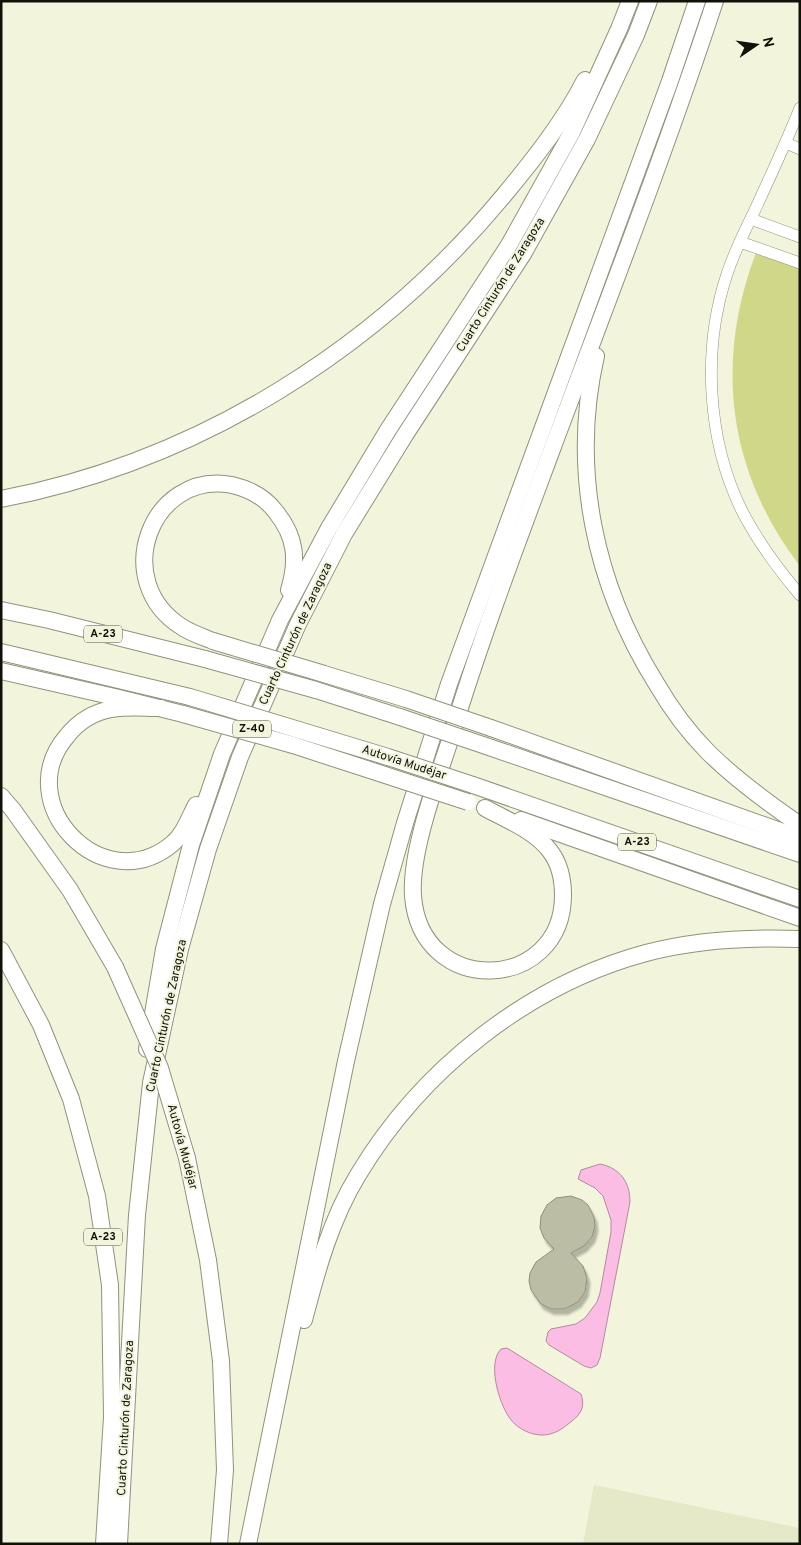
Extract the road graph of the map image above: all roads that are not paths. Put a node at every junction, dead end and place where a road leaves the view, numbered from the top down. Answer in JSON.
{"nodes":[{"id":1,"x":622,"y":1,"type":"edge"},
{"id":2,"x":630,"y":1,"type":"edge"},
{"id":3,"x":649,"y":1,"type":"edge"},
{"id":4,"x":696,"y":1,"type":"edge"},
{"id":5,"x":715,"y":1,"type":"edge"},
{"id":6,"x":800,"y":108,"type":"edge"},
{"id":7,"x":786,"y":143,"type":"junction"},
{"id":8,"x":800,"y":149,"type":"edge"},
{"id":9,"x":751,"y":219,"type":"junction"},
{"id":10,"x":800,"y":238,"type":"edge"},
{"id":11,"x":740,"y":242,"type":"junction"},
{"id":12,"x":800,"y":263,"type":"edge"},
{"id":13,"x":609,"y":297,"type":"junction"},
{"id":14,"x":1,"y":499,"type":"edge"},
{"id":15,"x":800,"y":595,"type":"edge"},
{"id":16,"x":1,"y":610,"type":"edge"},
{"id":17,"x":280,"y":620,"type":"junction"},
{"id":18,"x":1,"y":652,"type":"edge"},
{"id":19,"x":1,"y":671,"type":"edge"},
{"id":20,"x":161,"y":708,"type":"junction"},
{"id":21,"x":222,"y":754,"type":"junction"},
{"id":22,"x":1,"y":796,"type":"edge"},
{"id":23,"x":485,"y":808,"type":"junction"},
{"id":24,"x":800,"y":825,"type":"edge"},
{"id":25,"x":800,"y":838,"type":"edge"},
{"id":26,"x":800,"y":854,"type":"edge"},
{"id":27,"x":800,"y":899,"type":"edge"},
{"id":28,"x":800,"y":918,"type":"edge"},
{"id":29,"x":800,"y":939,"type":"edge"},
{"id":30,"x":1,"y":950,"type":"edge"},
{"id":31,"x":137,"y":1214,"type":"junction"},
{"id":32,"x":253,"y":1526,"type":"junction"},
{"id":33,"x":104,"y":1544,"type":"edge"},
{"id":34,"x":119,"y":1544,"type":"edge"},
{"id":35,"x":219,"y":1544,"type":"edge"},
{"id":36,"x":248,"y":1544,"type":"edge"}],
"edges":[{"from":1,"to":14,"type":"highway"},
{"from":2,"to":17,"type":"highway"},
{"from":3,"to":31,"type":"highway","name":"Cuarto Cinturón de Zaragoza","number":"Z-40"},
{"from":4,"to":32,"type":"highway"},
{"from":5,"to":13,"type":"highway"},
{"from":6,"to":7,"type":"street"},
{"from":7,"to":8,"type":"street"},
{"from":7,"to":9,"type":"street"},
{"from":9,"to":10,"type":"street"},
{"from":9,"to":11,"type":"street"},
{"from":11,"to":12,"type":"street"},
{"from":11,"to":15,"type":"street"},
{"from":13,"to":23,"type":"highway"},
{"from":13,"to":24,"type":"highway"},
{"from":16,"to":26,"type":"highway","number":"A-23","bridge":true},
{"from":17,"to":21,"type":"highway"},
{"from":17,"to":25,"type":"highway","bridge":true},
{"from":18,"to":27,"type":"highway","name":"Autovía Mudéjar","number":"A-23","bridge":true},
{"from":19,"to":20,"type":"highway"},
{"from":20,"to":21,"type":"highway"},
{"from":20,"to":23,"type":"highway","bridge":true},
{"from":21,"to":31,"type":"highway"},
{"from":22,"to":35,"type":"highway","name":"Autovía Mudéjar","bridge":true},
{"from":23,"to":28,"type":"highway"},
{"from":29,"to":32,"type":"highway"},
{"from":30,"to":33,"type":"highway","number":"A-23"},
{"from":31,"to":34,"type":"highway","name":"Cuarto Cinturón de Zaragoza","number":"Z-40"},
{"from":32,"to":36,"type":"highway"}]}
